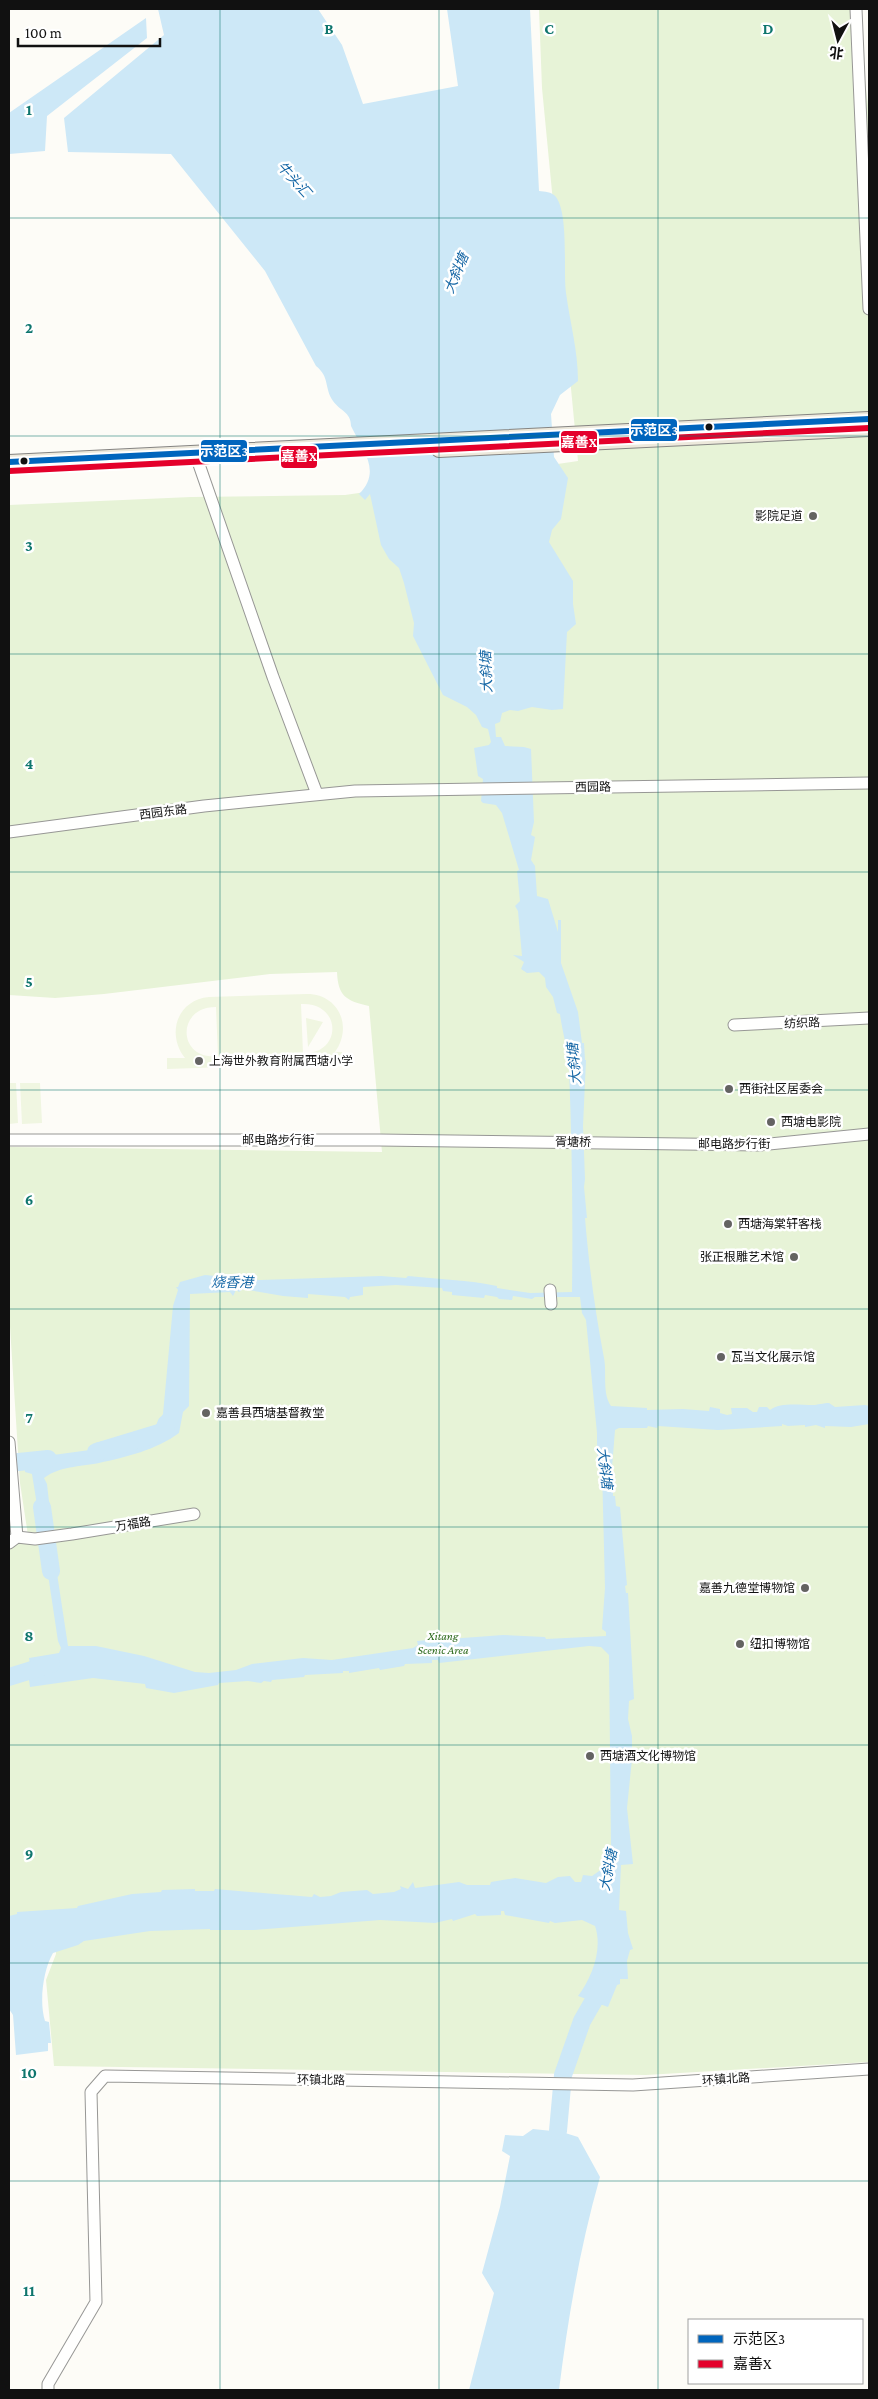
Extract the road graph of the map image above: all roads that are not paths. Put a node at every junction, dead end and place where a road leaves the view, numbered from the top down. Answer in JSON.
{"nodes":[{"id":1,"x":856,"y":9,"type":"edge"},
{"id":2,"x":865,"y":86,"type":"edge"},
{"id":3,"x":869,"y":309,"type":"edge"},
{"id":4,"x":869,"y":419,"type":"edge"},
{"id":5,"x":869,"y":429,"type":"edge"},
{"id":6,"x":646,"y":434,"type":"junction"},
{"id":7,"x":197,"y":456,"type":"junction"},
{"id":8,"x":9,"y":462,"type":"edge"},
{"id":9,"x":9,"y":469,"type":"edge"},
{"id":10,"x":869,"y":783,"type":"edge"},
{"id":11,"x":317,"y":794,"type":"junction"},
{"id":12,"x":9,"y":832,"type":"edge"},
{"id":13,"x":869,"y":1018,"type":"edge"},
{"id":14,"x":734,"y":1026,"type":"dead end"},
{"id":15,"x":869,"y":1134,"type":"edge"},
{"id":16,"x":9,"y":1140,"type":"edge"},
{"id":17,"x":548,"y":1141,"type":"joint"},
{"id":18,"x":598,"y":1143,"type":"joint"},
{"id":19,"x":550,"y":1290,"type":"dead end"},
{"id":20,"x":551,"y":1304,"type":"dead end"},
{"id":21,"x":9,"y":1442,"type":"edge"},
{"id":22,"x":194,"y":1514,"type":"dead end"},
{"id":23,"x":13,"y":1540,"type":"edge"},
{"id":24,"x":869,"y":2069,"type":"edge"},
{"id":25,"x":48,"y":2390,"type":"edge"}],
"edges":[{"from":1,"to":2,"type":"street"},
{"from":2,"to":3,"type":"street"},
{"from":4,"to":6,"type":"main road"},
{"from":5,"to":6,"type":"main road"},
{"from":6,"to":7,"type":"main road"},
{"from":7,"to":8,"type":"main road"},
{"from":7,"to":9,"type":"main road"},
{"from":7,"to":11,"type":"street"},
{"from":10,"to":11,"type":"street","name":"西园路"},
{"from":11,"to":12,"type":"street","name":"西园东路"},
{"from":13,"to":14,"type":"street","name":"纺织路"},
{"from":15,"to":18,"type":"street","name":"邮电路步行街"},
{"from":16,"to":17,"type":"street","name":"邮电路步行街"},
{"from":17,"to":18,"type":"street","name":"胥塘桥"},
{"from":19,"to":20,"type":"street"},
{"from":21,"to":23,"type":"street"},
{"from":22,"to":23,"type":"street","name":"万福路"},
{"from":24,"to":25,"type":"street","name":"环镇北路"}]}
